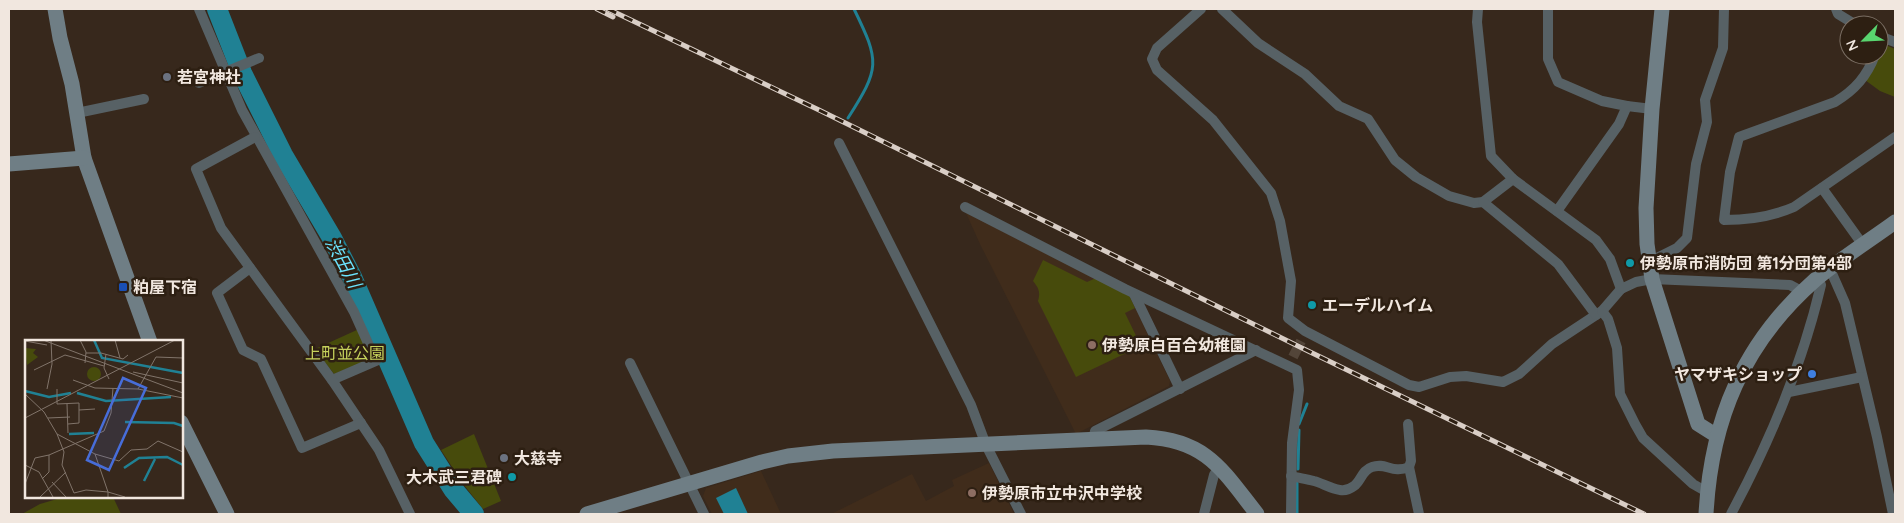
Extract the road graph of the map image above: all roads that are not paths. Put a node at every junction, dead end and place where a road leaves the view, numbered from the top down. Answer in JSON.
{"nodes":[{"id":1,"x":55,"y":9,"type":"edge"},
{"id":2,"x":199,"y":9,"type":"edge"},
{"id":3,"x":1201,"y":9,"type":"edge"},
{"id":4,"x":1222,"y":9,"type":"edge"},
{"id":5,"x":1478,"y":9,"type":"edge"},
{"id":6,"x":1548,"y":9,"type":"edge"},
{"id":7,"x":1662,"y":9,"type":"edge"},
{"id":8,"x":1724,"y":9,"type":"edge"},
{"id":9,"x":258,"y":58,"type":"dead end"},
{"id":10,"x":1872,"y":65,"type":"edge"},
{"id":11,"x":227,"y":72,"type":"junction"},
{"id":12,"x":199,"y":83,"type":"dead end"},
{"id":13,"x":144,"y":99,"type":"dead end"},
{"id":14,"x":1627,"y":106,"type":"junction"},
{"id":15,"x":1652,"y":109,"type":"junction"},
{"id":16,"x":77,"y":113,"type":"junction"},
{"id":17,"x":256,"y":136,"type":"junction"},
{"id":18,"x":1895,"y":137,"type":"edge"},
{"id":19,"x":840,"y":143,"type":"dead end"},
{"id":20,"x":84,"y":158,"type":"junction"},
{"id":21,"x":9,"y":164,"type":"edge"},
{"id":22,"x":1513,"y":179,"type":"junction"},
{"id":23,"x":1822,"y":188,"type":"junction"},
{"id":24,"x":1483,"y":202,"type":"junction"},
{"id":25,"x":965,"y":207,"type":"dead end"},
{"id":26,"x":1557,"y":211,"type":"junction"},
{"id":27,"x":1895,"y":222,"type":"edge"},
{"id":28,"x":1863,"y":245,"type":"junction"},
{"id":29,"x":1649,"y":262,"type":"junction"},
{"id":30,"x":250,"y":268,"type":"junction"},
{"id":31,"x":1824,"y":274,"type":"junction"},
{"id":32,"x":1652,"y":279,"type":"junction"},
{"id":33,"x":1621,"y":289,"type":"junction"},
{"id":34,"x":1803,"y":292,"type":"junction"},
{"id":35,"x":1134,"y":294,"type":"junction"},
{"id":36,"x":1599,"y":313,"type":"junction"},
{"id":37,"x":149,"y":340,"type":"edge"},
{"id":38,"x":1256,"y":350,"type":"junction"},
{"id":39,"x":630,"y":363,"type":"dead end"},
{"id":40,"x":1862,"y":377,"type":"junction"},
{"id":41,"x":332,"y":380,"type":"junction"},
{"id":42,"x":1180,"y":389,"type":"junction"},
{"id":43,"x":1789,"y":392,"type":"junction"},
{"id":44,"x":361,"y":423,"type":"junction"},
{"id":45,"x":182,"y":424,"type":"edge"},
{"id":46,"x":1408,"y":424,"type":"dead end"},
{"id":47,"x":1716,"y":436,"type":"junction"},
{"id":48,"x":1093,"y":440,"type":"junction"},
{"id":49,"x":986,"y":445,"type":"junction"},
{"id":50,"x":1220,"y":467,"type":"junction"},
{"id":51,"x":1409,"y":467,"type":"junction"},
{"id":52,"x":1292,"y":476,"type":"junction"},
{"id":53,"x":689,"y":484,"type":"junction"},
{"id":54,"x":1892,"y":488,"type":"edge"},
{"id":55,"x":1707,"y":492,"type":"junction"},
{"id":56,"x":227,"y":514,"type":"edge"},
{"id":57,"x":410,"y":514,"type":"edge"},
{"id":58,"x":587,"y":514,"type":"edge"},
{"id":59,"x":704,"y":514,"type":"edge"},
{"id":60,"x":1021,"y":514,"type":"edge"},
{"id":61,"x":1204,"y":514,"type":"edge"},
{"id":62,"x":1257,"y":514,"type":"edge"},
{"id":63,"x":1291,"y":514,"type":"edge"},
{"id":64,"x":1418,"y":514,"type":"edge"},
{"id":65,"x":1706,"y":514,"type":"edge"},
{"id":66,"x":1731,"y":514,"type":"edge"},
{"id":67,"x":1893,"y":514,"type":"edge"}],
"edges":[{"from":1,"to":16,"type":"street"},
{"from":2,"to":11,"type":"street"},
{"from":3,"to":36,"type":"street"},
{"from":4,"to":24,"type":"street"},
{"from":5,"to":22,"type":"street"},
{"from":6,"to":14,"type":"street"},
{"from":7,"to":15,"type":"street"},
{"from":8,"to":29,"type":"street"},
{"from":9,"to":11,"type":"street"},
{"from":10,"to":23,"type":"street"},
{"from":11,"to":12,"type":"street"},
{"from":11,"to":17,"type":"street"},
{"from":13,"to":16,"type":"street"},
{"from":14,"to":15,"type":"street"},
{"from":14,"to":26,"type":"street"},
{"from":15,"to":29,"type":"street"},
{"from":16,"to":20,"type":"street"},
{"from":17,"to":30,"type":"street"},
{"from":17,"to":41,"type":"street"},
{"from":18,"to":23,"type":"street"},
{"from":19,"to":49,"type":"street"},
{"from":20,"to":21,"type":"street"},
{"from":20,"to":37,"type":"street"},
{"from":22,"to":24,"type":"street"},
{"from":22,"to":26,"type":"street"},
{"from":23,"to":28,"type":"street"},
{"from":24,"to":36,"type":"street"},
{"from":25,"to":35,"type":"street"},
{"from":26,"to":33,"type":"street"},
{"from":27,"to":28,"type":"street"},
{"from":28,"to":31,"type":"street"},
{"from":29,"to":32,"type":"street"},
{"from":30,"to":41,"type":"street"},
{"from":30,"to":44,"type":"street"},
{"from":31,"to":34,"type":"street"},
{"from":31,"to":40,"type":"street"},
{"from":31,"to":43,"type":"street"},
{"from":32,"to":33,"type":"street"},
{"from":32,"to":34,"type":"street"},
{"from":32,"to":47,"type":"street"},
{"from":33,"to":36,"type":"street"},
{"from":34,"to":47,"type":"street"},
{"from":35,"to":38,"type":"street"},
{"from":35,"to":42,"type":"street"},
{"from":36,"to":55,"type":"street"},
{"from":38,"to":42,"type":"street"},
{"from":38,"to":52,"type":"street"},
{"from":39,"to":53,"type":"street"},
{"from":40,"to":43,"type":"street"},
{"from":40,"to":54,"type":"street"},
{"from":41,"to":44,"type":"street"},
{"from":42,"to":48,"type":"street"},
{"from":43,"to":66,"type":"street"},
{"from":44,"to":57,"type":"street"},
{"from":45,"to":56,"type":"street"},
{"from":46,"to":51,"type":"street"},
{"from":47,"to":55,"type":"street"},
{"from":48,"to":49,"type":"street"},
{"from":48,"to":50,"type":"street"},
{"from":49,"to":53,"type":"street"},
{"from":49,"to":60,"type":"street"},
{"from":50,"to":61,"type":"street"},
{"from":50,"to":62,"type":"street"},
{"from":51,"to":52,"type":"street"},
{"from":51,"to":64,"type":"street"},
{"from":52,"to":63,"type":"street"},
{"from":53,"to":58,"type":"street"},
{"from":53,"to":59,"type":"street"},
{"from":54,"to":67,"type":"street"},
{"from":55,"to":65,"type":"street"}]}
